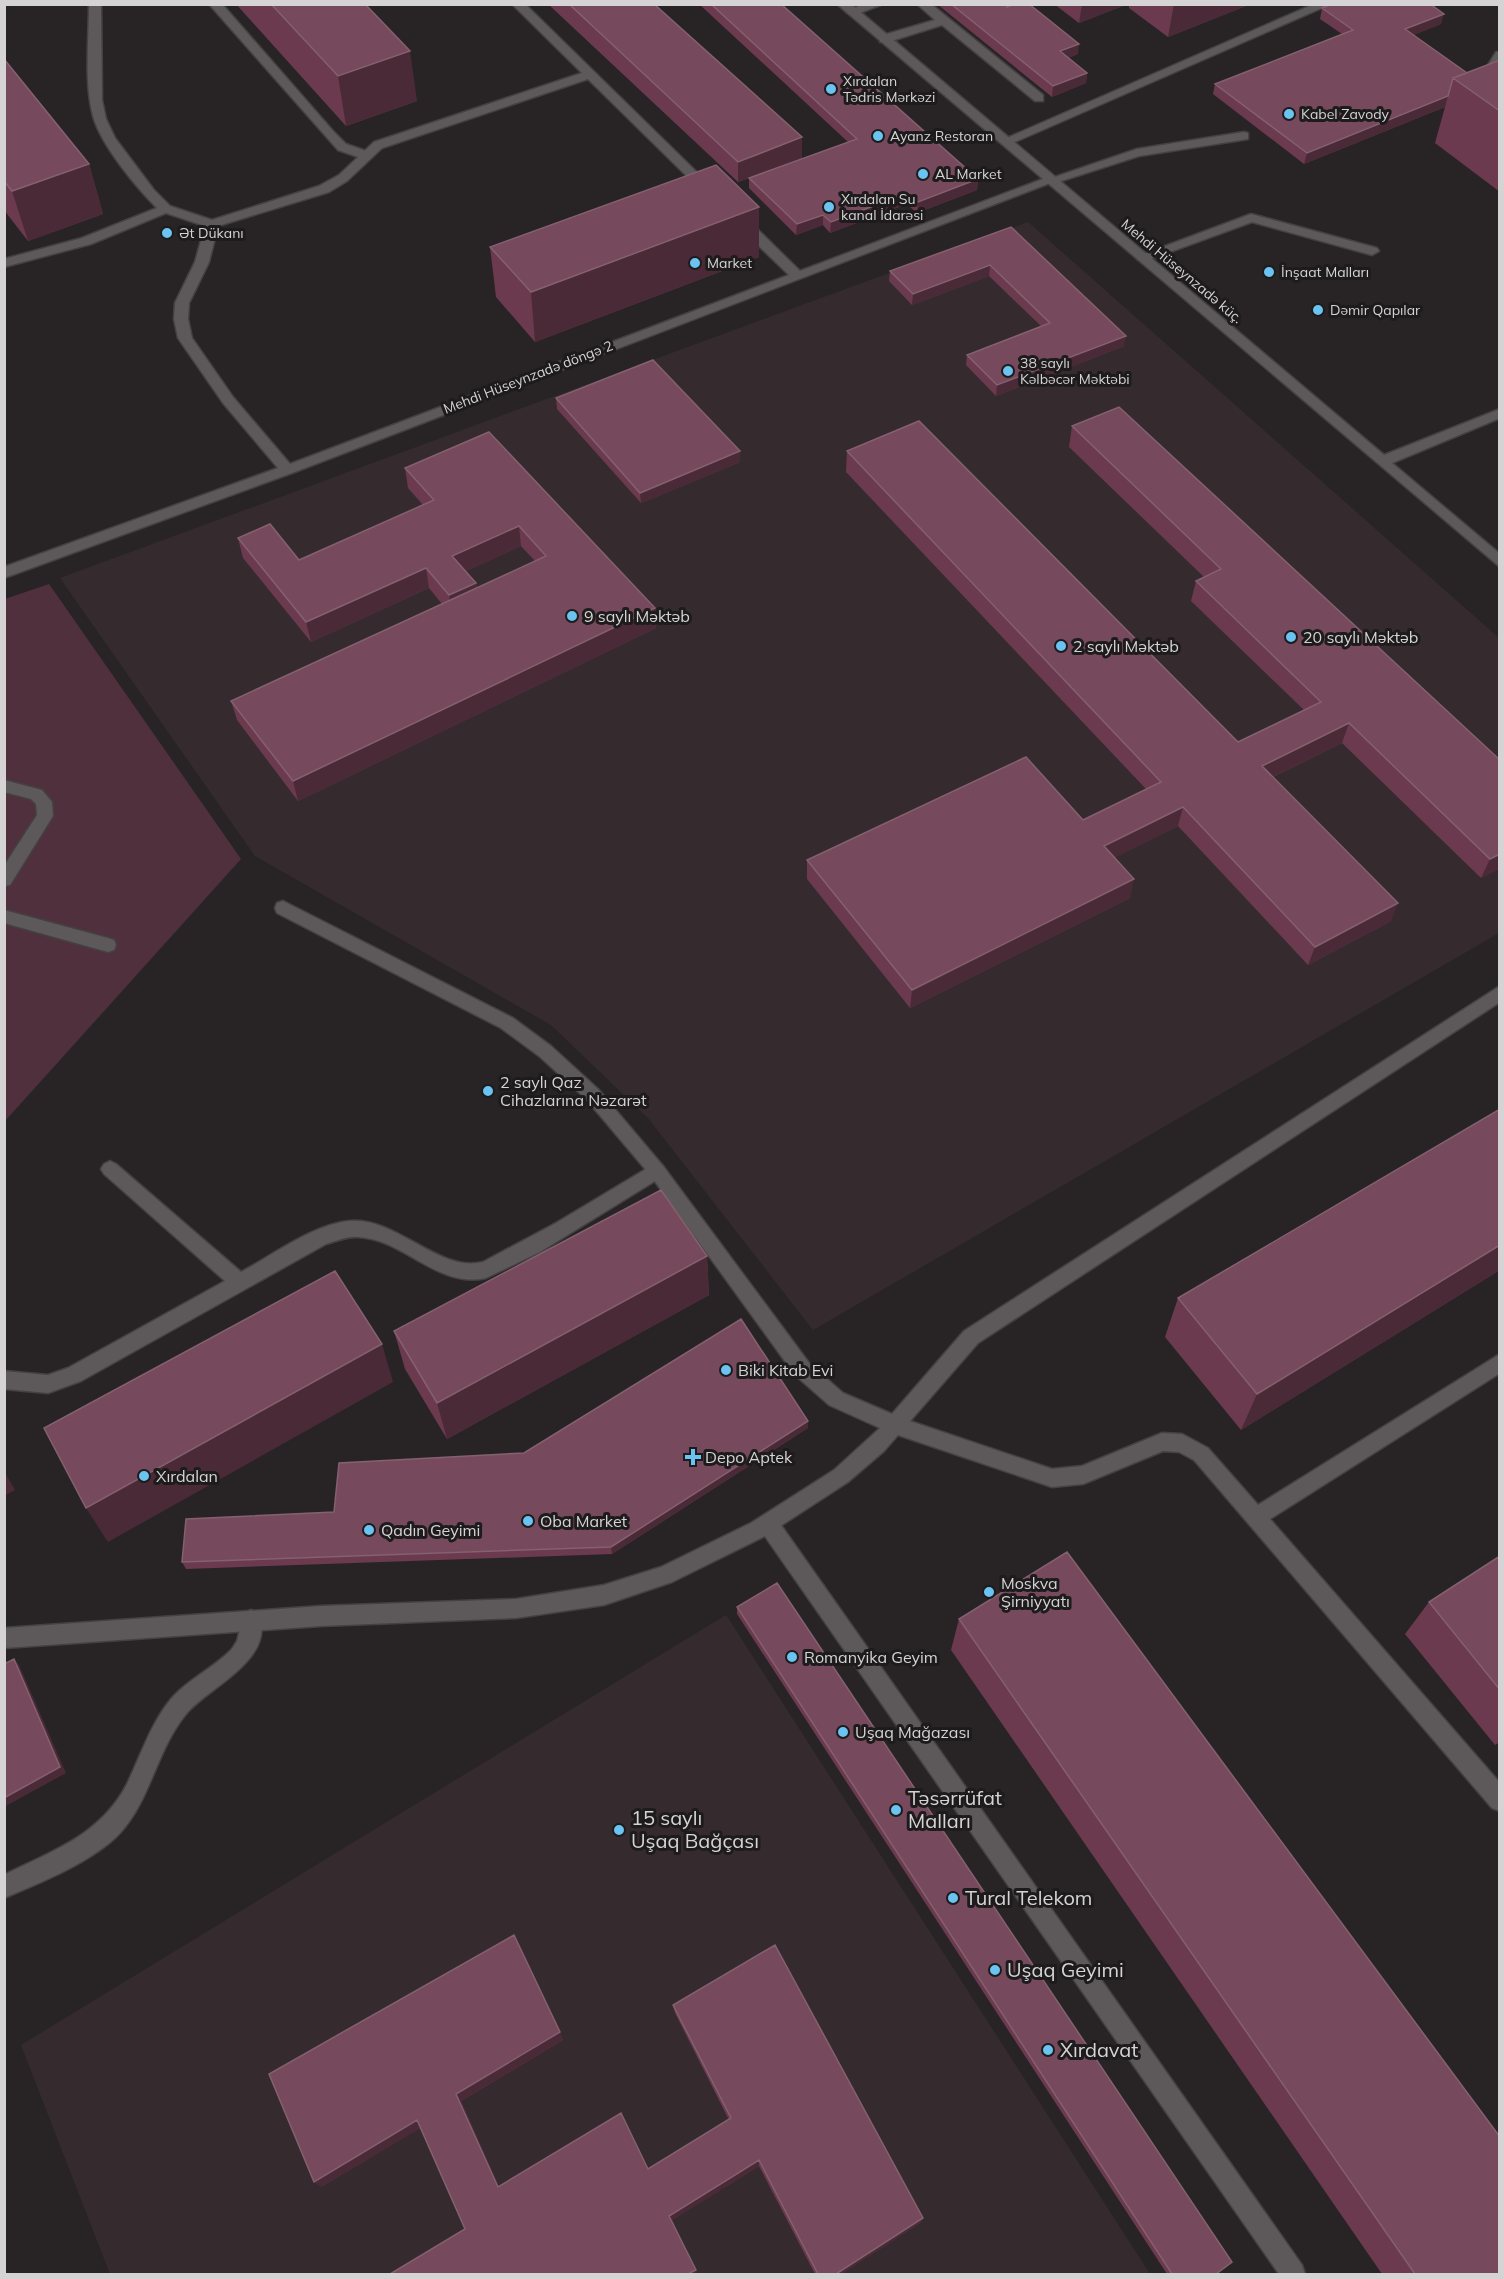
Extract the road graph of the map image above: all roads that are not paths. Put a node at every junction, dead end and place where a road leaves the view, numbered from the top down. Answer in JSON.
{"nodes":[{"id":1,"x":95,"y":4,"type":"edge"},
{"id":2,"x":215,"y":4,"type":"edge"},
{"id":3,"x":518,"y":4,"type":"edge"},
{"id":4,"x":877,"y":4,"type":"edge"},
{"id":5,"x":923,"y":4,"type":"edge"},
{"id":6,"x":1325,"y":4,"type":"edge"},
{"id":7,"x":848,"y":8,"type":"edge"},
{"id":8,"x":944,"y":21,"type":"junction"},
{"id":9,"x":884,"y":39,"type":"junction"},
{"id":10,"x":1500,"y":55,"type":"edge"},
{"id":11,"x":589,"y":75,"type":"junction"},
{"id":12,"x":1500,"y":76,"type":"edge"},
{"id":13,"x":1039,"y":98,"type":"dead end"},
{"id":14,"x":1244,"y":136,"type":"dead end"},
{"id":15,"x":1006,"y":141,"type":"junction"},
{"id":16,"x":364,"y":155,"type":"junction"},
{"id":17,"x":1052,"y":180,"type":"junction"},
{"id":18,"x":711,"y":199,"type":"edge"},
{"id":19,"x":165,"y":209,"type":"junction"},
{"id":20,"x":732,"y":213,"type":"edge"},
{"id":21,"x":213,"y":224,"type":"junction"},
{"id":22,"x":1372,"y":251,"type":"dead end"},
{"id":23,"x":1143,"y":257,"type":"junction"},
{"id":24,"x":4,"y":263,"type":"edge"},
{"id":25,"x":796,"y":274,"type":"junction"},
{"id":26,"x":1500,"y":413,"type":"edge"},
{"id":27,"x":1383,"y":461,"type":"junction"},
{"id":28,"x":287,"y":470,"type":"junction"},
{"id":29,"x":1500,"y":562,"type":"edge"},
{"id":30,"x":4,"y":573,"type":"edge"},
{"id":31,"x":4,"y":786,"type":"edge"},
{"id":32,"x":4,"y":880,"type":"edge"},
{"id":33,"x":284,"y":908,"type":"dead end"},
{"id":34,"x":4,"y":916,"type":"edge"},
{"id":35,"x":108,"y":945,"type":"dead end"},
{"id":36,"x":1500,"y":993,"type":"edge"},
{"id":37,"x":110,"y":1169,"type":"dead end"},
{"id":38,"x":657,"y":1171,"type":"junction"},
{"id":39,"x":240,"y":1283,"type":"junction"},
{"id":40,"x":1500,"y":1362,"type":"edge"},
{"id":41,"x":4,"y":1380,"type":"edge"},
{"id":42,"x":895,"y":1425,"type":"junction"},
{"id":43,"x":1254,"y":1518,"type":"junction"},
{"id":44,"x":769,"y":1524,"type":"junction"},
{"id":45,"x":251,"y":1620,"type":"junction"},
{"id":46,"x":4,"y":1638,"type":"edge"},
{"id":47,"x":1500,"y":1800,"type":"edge"},
{"id":48,"x":4,"y":1887,"type":"edge"},
{"id":49,"x":1293,"y":2274,"type":"edge"}],
"edges":[{"from":1,"to":19,"type":"street"},
{"from":2,"to":16,"type":"street"},
{"from":3,"to":11,"type":"street"},
{"from":4,"to":7,"type":"street"},
{"from":5,"to":8,"type":"street"},
{"from":6,"to":15,"type":"street"},
{"from":7,"to":9,"type":"street","name":"Mehdi Hüseynzadə küç."},
{"from":8,"to":9,"type":"street"},
{"from":8,"to":13,"type":"street"},
{"from":9,"to":15,"type":"street","name":"Mehdi Hüseynzadə küç."},
{"from":10,"to":12,"type":"street"},
{"from":11,"to":16,"type":"street"},
{"from":11,"to":18,"type":"street"},
{"from":14,"to":17,"type":"street","name":"Mehdi Hüseynzadə döngə 2"},
{"from":15,"to":17,"type":"street","name":"Mehdi Hüseynzadə küç."},
{"from":16,"to":21,"type":"street"},
{"from":17,"to":23,"type":"street","name":"Mehdi Hüseynzadə küç."},
{"from":17,"to":25,"type":"street","name":"Mehdi Hüseynzadə döngə 2"},
{"from":19,"to":21,"type":"street"},
{"from":19,"to":24,"type":"street"},
{"from":20,"to":25,"type":"street"},
{"from":21,"to":28,"type":"street"},
{"from":22,"to":23,"type":"street"},
{"from":23,"to":27,"type":"street","name":"Mehdi Hüseynzadə küç."},
{"from":25,"to":28,"type":"street","name":"Mehdi Hüseynzadə döngə 2"},
{"from":26,"to":27,"type":"street"},
{"from":27,"to":29,"type":"street","name":"Mehdi Hüseynzadə küç."},
{"from":28,"to":30,"type":"street","name":"Mehdi Hüseynzadə döngə 2"},
{"from":31,"to":32,"type":"street"},
{"from":33,"to":38,"type":"street"},
{"from":34,"to":35,"type":"street"},
{"from":36,"to":42,"type":"street"},
{"from":37,"to":39,"type":"street"},
{"from":38,"to":39,"type":"street"},
{"from":38,"to":42,"type":"street"},
{"from":39,"to":41,"type":"street"},
{"from":40,"to":43,"type":"street"},
{"from":42,"to":43,"type":"street"},
{"from":42,"to":44,"type":"street"},
{"from":43,"to":47,"type":"street"},
{"from":44,"to":45,"type":"street"},
{"from":44,"to":49,"type":"street"},
{"from":45,"to":46,"type":"street"},
{"from":45,"to":48,"type":"street"}]}
